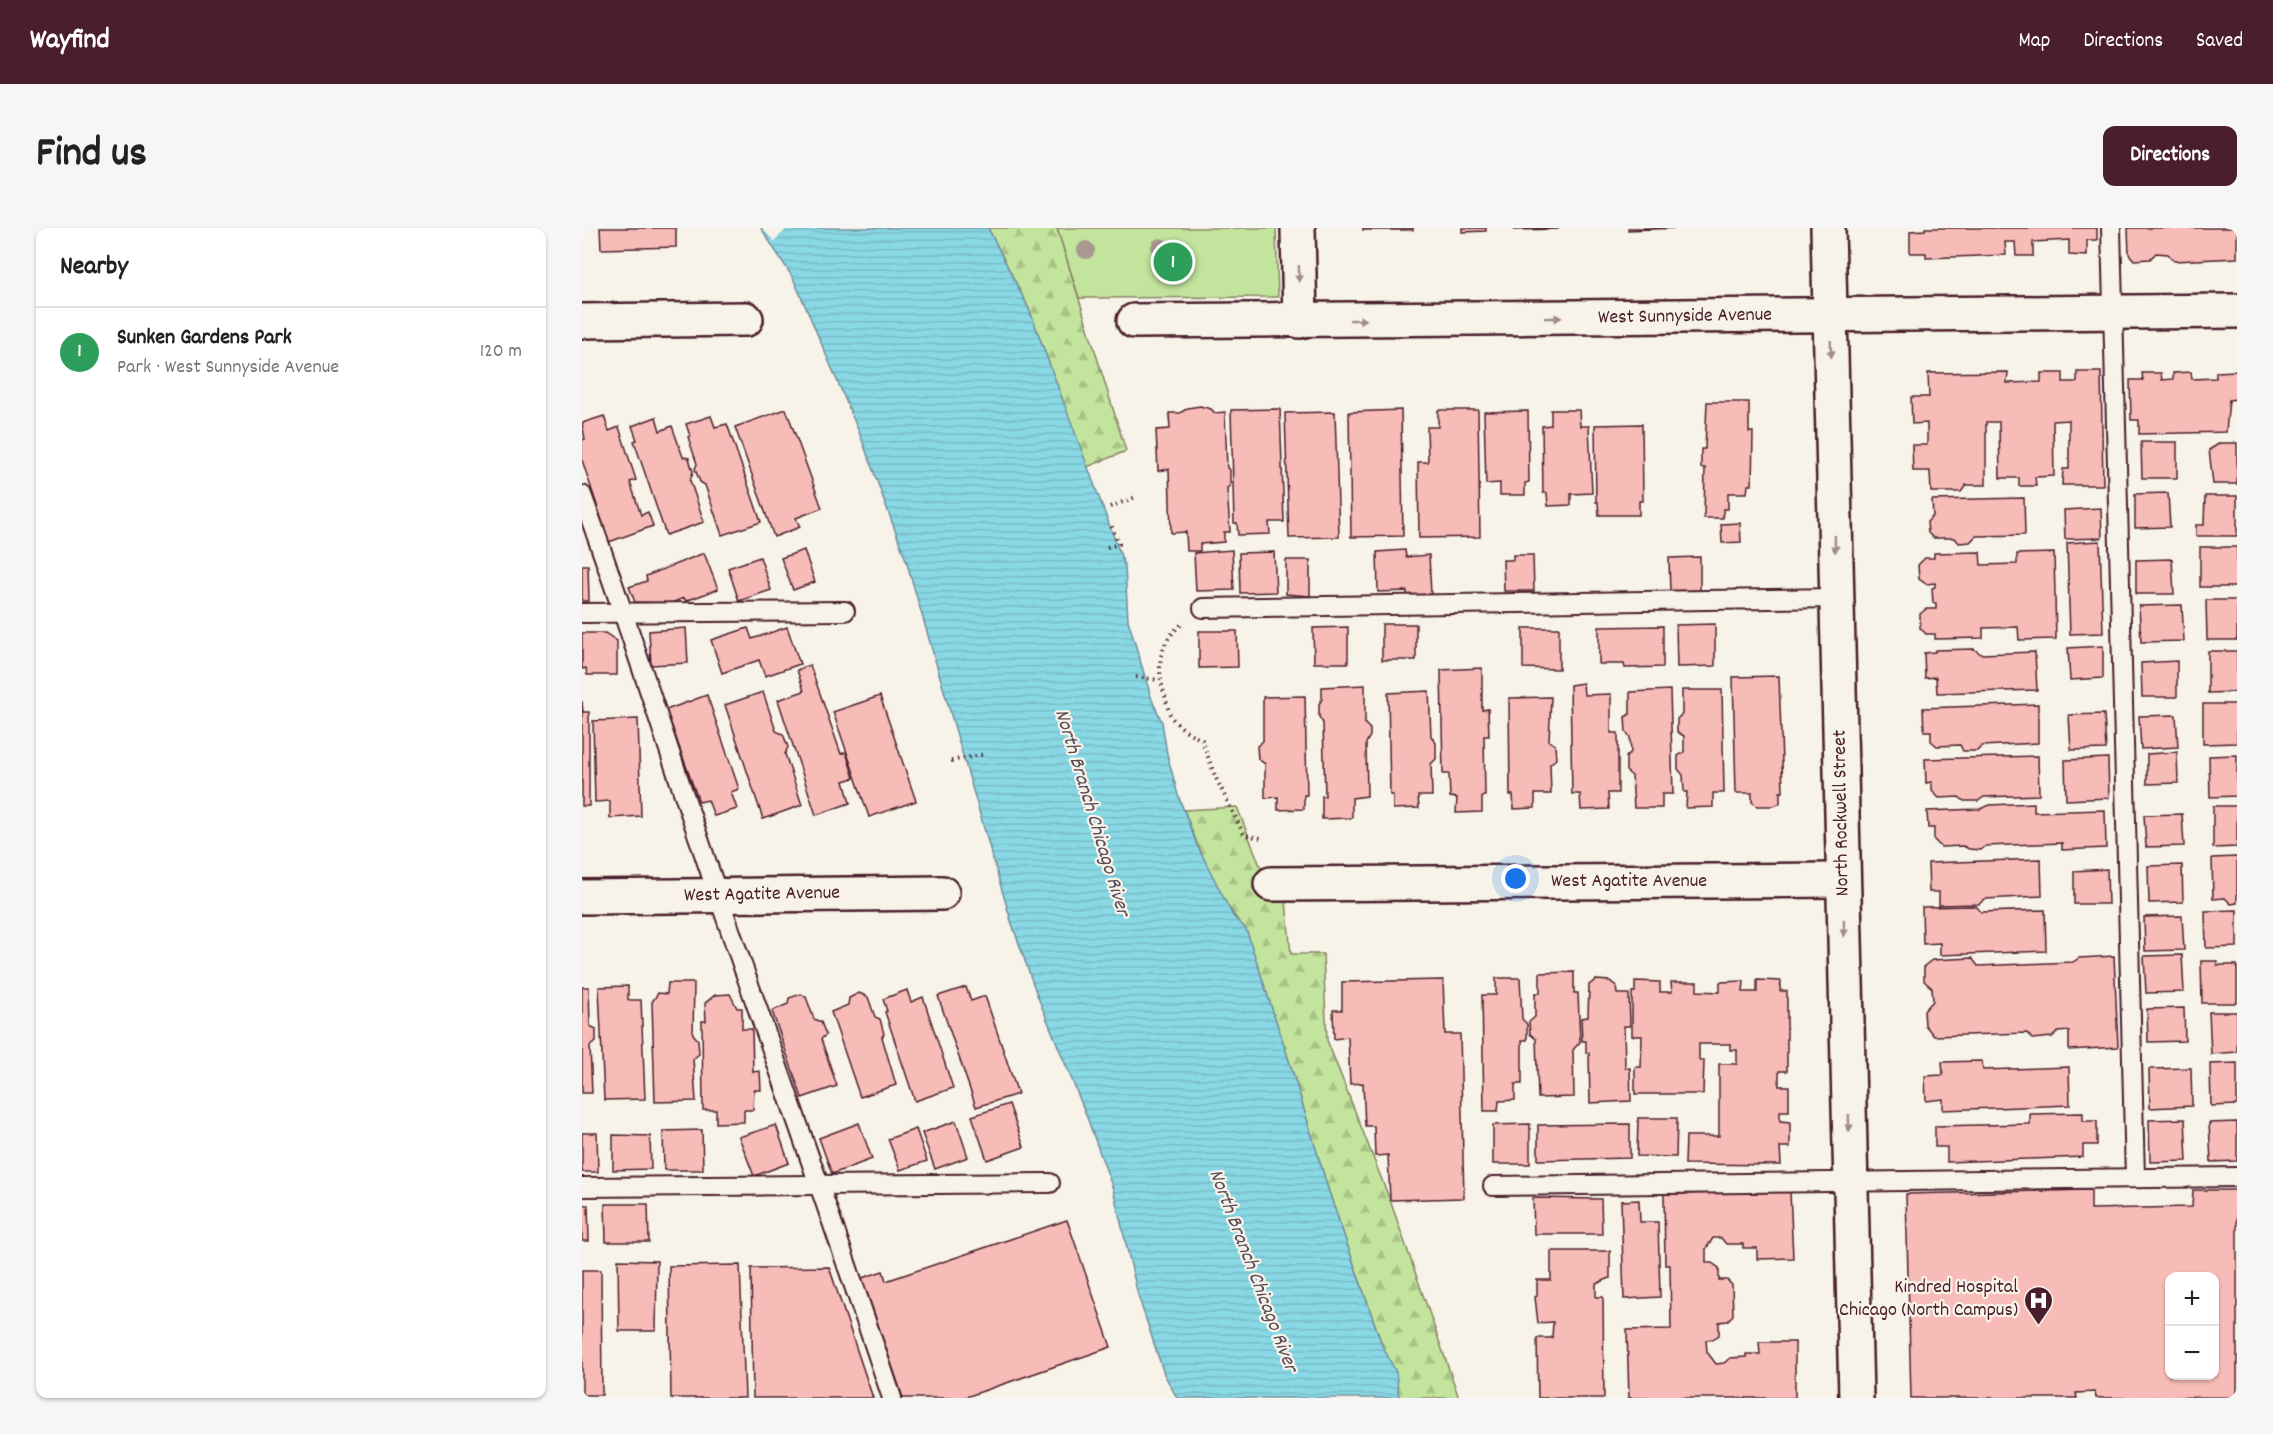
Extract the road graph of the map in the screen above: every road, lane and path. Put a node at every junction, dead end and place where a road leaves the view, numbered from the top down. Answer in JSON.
{"nodes":[{"id":1,"x":1299,"y":228,"type":"edge"},
{"id":2,"x":1828,"y":228,"type":"edge"},
{"id":3,"x":2111,"y":228,"type":"edge"},
{"id":4,"x":2237,"y":311,"type":"edge"},
{"id":5,"x":2113,"y":312,"type":"junction"},
{"id":6,"x":1830,"y":315,"type":"junction"},
{"id":7,"x":746,"y":320,"type":"dead end"},
{"id":8,"x":582,"y":321,"type":"edge"},
{"id":9,"x":1134,"y":321,"type":"dead end"},
{"id":10,"x":1300,"y":321,"type":"junction"},
{"id":11,"x":582,"y":495,"type":"edge"},
{"id":12,"x":1136,"y":497,"type":"dead end"},
{"id":13,"x":1110,"y":507,"type":"dead end"},
{"id":14,"x":1111,"y":525,"type":"dead end"},
{"id":15,"x":1107,"y":547,"type":"dead end"},
{"id":16,"x":1837,"y":598,"type":"junction"},
{"id":17,"x":1203,"y":608,"type":"joint"},
{"id":18,"x":845,"y":611,"type":"dead end"},
{"id":19,"x":582,"y":613,"type":"edge"},
{"id":20,"x":625,"y":613,"type":"junction"},
{"id":21,"x":1136,"y":677,"type":"dead end"},
{"id":22,"x":1160,"y":680,"type":"junction"},
{"id":23,"x":986,"y":754,"type":"dead end"},
{"id":24,"x":951,"y":761,"type":"dead end"},
{"id":25,"x":1261,"y":838,"type":"dead end"},
{"id":26,"x":1843,"y":880,"type":"junction"},
{"id":27,"x":1271,"y":884,"type":"dead end"},
{"id":28,"x":942,"y":893,"type":"dead end"},
{"id":29,"x":718,"y":896,"type":"junction"},
{"id":30,"x":582,"y":897,"type":"edge"},
{"id":31,"x":2237,"y":1177,"type":"edge"},
{"id":32,"x":2134,"y":1178,"type":"junction"},
{"id":33,"x":1850,"y":1182,"type":"junction"},
{"id":34,"x":1050,"y":1183,"type":"dead end"},
{"id":35,"x":820,"y":1185,"type":"junction"},
{"id":36,"x":1493,"y":1186,"type":"dead end"},
{"id":37,"x":582,"y":1187,"type":"edge"},
{"id":38,"x":892,"y":1398,"type":"edge"},
{"id":39,"x":1856,"y":1398,"type":"edge"}],
"edges":[{"from":1,"to":10,"type":"street","one_way":true},
{"from":2,"to":6,"type":"street","name":"North Rockwell Street"},
{"from":3,"to":5,"type":"lane"},
{"from":4,"to":5,"type":"street","name":"West Sunnyside Avenue"},
{"from":5,"to":6,"type":"street","name":"West Sunnyside Avenue"},
{"from":5,"to":32,"type":"lane"},
{"from":10,"to":6,"type":"street","name":"West Sunnyside Avenue","one_way":true},
{"from":6,"to":16,"type":"street","name":"North Rockwell Street","one_way":true},
{"from":7,"to":8,"type":"street"},
{"from":9,"to":10,"type":"street","name":"West Sunnyside Avenue"},
{"from":11,"to":20,"type":"lane"},
{"from":12,"to":13,"type":"path"},
{"from":14,"to":15,"type":"path"},
{"from":16,"to":17,"type":"lane"},
{"from":16,"to":26,"type":"street","name":"North Rockwell Street"},
{"from":17,"to":22,"type":"path"},
{"from":18,"to":20,"type":"lane"},
{"from":19,"to":20,"type":"lane"},
{"from":20,"to":29,"type":"lane"},
{"from":21,"to":22,"type":"path"},
{"from":22,"to":25,"type":"path"},
{"from":23,"to":24,"type":"path"},
{"from":26,"to":27,"type":"street","name":"West Agatite Avenue"},
{"from":26,"to":33,"type":"street","name":"North Rockwell Street","one_way":true},
{"from":28,"to":29,"type":"street","name":"West Agatite Avenue"},
{"from":29,"to":30,"type":"street","name":"West Agatite Avenue"},
{"from":29,"to":35,"type":"lane"},
{"from":31,"to":32,"type":"lane"},
{"from":32,"to":33,"type":"lane"},
{"from":33,"to":36,"type":"lane"},
{"from":33,"to":39,"type":"street","name":"North Rockwell Street"},
{"from":34,"to":35,"type":"lane"},
{"from":35,"to":37,"type":"lane"},
{"from":35,"to":38,"type":"lane"}]}
